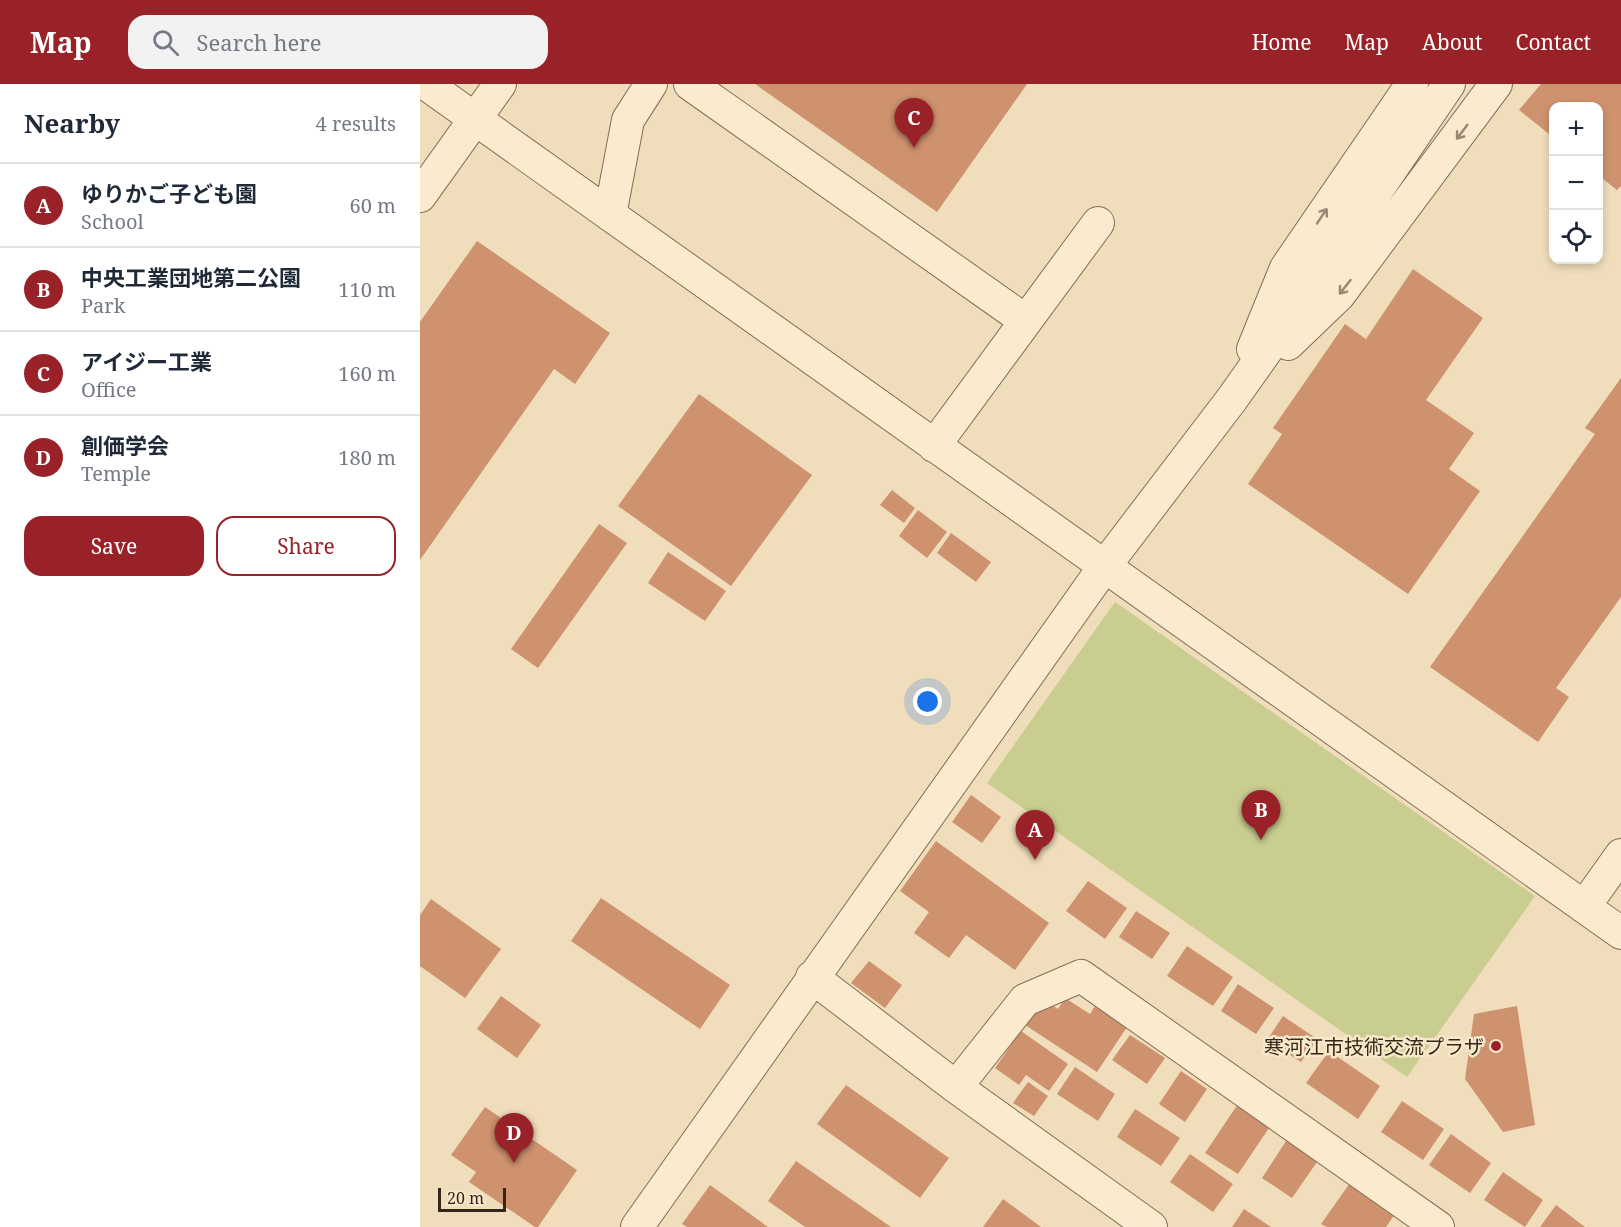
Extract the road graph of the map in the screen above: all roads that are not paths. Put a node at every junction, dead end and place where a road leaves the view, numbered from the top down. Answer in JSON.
{"nodes":[{"id":1,"x":426,"y":84,"type":"edge"},
{"id":2,"x":500,"y":84,"type":"edge"},
{"id":3,"x":651,"y":84,"type":"edge"},
{"id":4,"x":690,"y":84,"type":"edge"},
{"id":5,"x":1412,"y":84,"type":"edge"},
{"id":6,"x":1449,"y":84,"type":"edge"},
{"id":7,"x":1496,"y":84,"type":"edge"},
{"id":8,"x":475,"y":118,"type":"junction"},
{"id":9,"x":420,"y":196,"type":"edge"},
{"id":10,"x":610,"y":215,"type":"junction"},
{"id":11,"x":1098,"y":223,"type":"dead end"},
{"id":12,"x":1026,"y":321,"type":"junction"},
{"id":13,"x":1232,"y":399,"type":"junction"},
{"id":14,"x":934,"y":446,"type":"junction"},
{"id":15,"x":1104,"y":567,"type":"junction"},
{"id":16,"x":1621,"y":855,"type":"edge"},
{"id":17,"x":1584,"y":906,"type":"junction"},
{"id":18,"x":1621,"y":933,"type":"edge"},
{"id":19,"x":812,"y":977,"type":"junction"},
{"id":20,"x":956,"y":1087,"type":"junction"},
{"id":21,"x":637,"y":1227,"type":"edge"},
{"id":22,"x":1151,"y":1227,"type":"edge"},
{"id":23,"x":1438,"y":1227,"type":"edge"}],
"edges":[{"from":1,"to":8,"type":"street"},
{"from":2,"to":8,"type":"street"},
{"from":3,"to":10,"type":"street"},
{"from":4,"to":12,"type":"street"},
{"from":13,"to":5,"type":"street","one_way":true},
{"from":6,"to":13,"type":"street"},
{"from":7,"to":13,"type":"street","one_way":true},
{"from":8,"to":9,"type":"street"},
{"from":8,"to":10,"type":"street"},
{"from":10,"to":14,"type":"street"},
{"from":11,"to":12,"type":"street"},
{"from":12,"to":14,"type":"street"},
{"from":13,"to":15,"type":"street"},
{"from":14,"to":15,"type":"street"},
{"from":15,"to":17,"type":"street"},
{"from":15,"to":19,"type":"street"},
{"from":16,"to":17,"type":"street"},
{"from":17,"to":18,"type":"street"},
{"from":19,"to":20,"type":"street"},
{"from":19,"to":21,"type":"street"},
{"from":20,"to":22,"type":"street"},
{"from":20,"to":23,"type":"street"}]}
